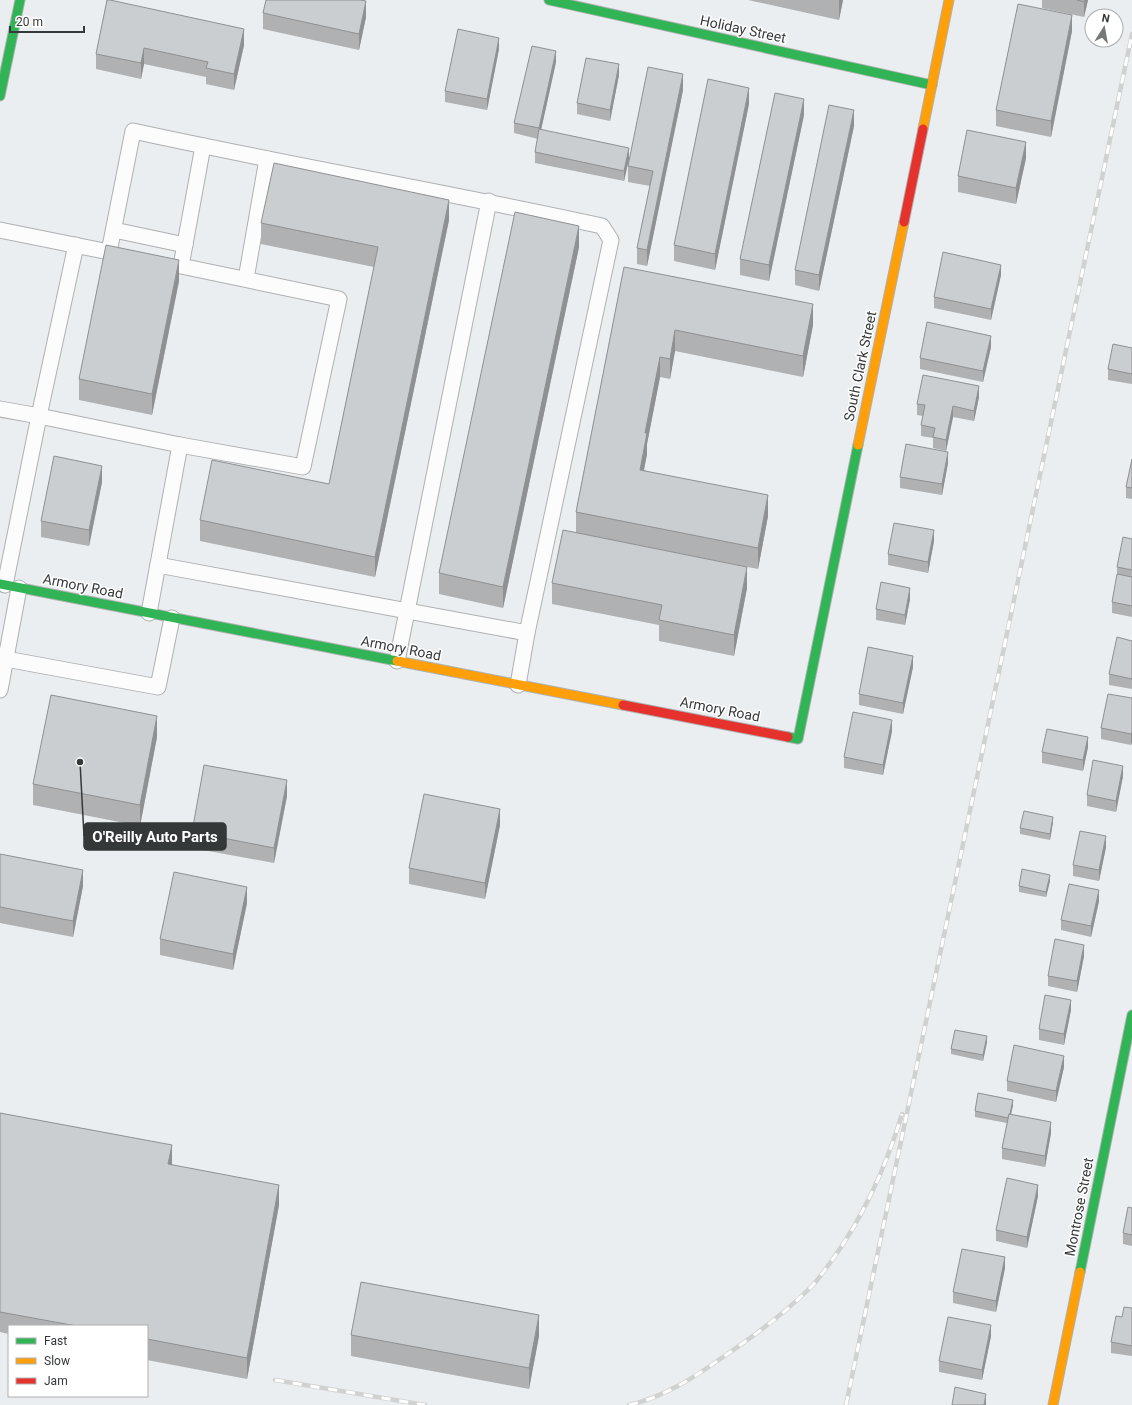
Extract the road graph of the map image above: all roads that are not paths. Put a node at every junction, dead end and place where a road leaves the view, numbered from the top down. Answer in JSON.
{"nodes":[{"id":1,"x":20,"y":0,"type":"edge"},
{"id":2,"x":549,"y":0,"type":"edge"},
{"id":3,"x":949,"y":0,"type":"edge"},
{"id":4,"x":932,"y":85,"type":"junction"},
{"id":5,"x":0,"y":96,"type":"edge"},
{"id":6,"x":203,"y":146,"type":"junction"},
{"id":7,"x":268,"y":159,"type":"junction"},
{"id":8,"x":489,"y":201,"type":"junction"},
{"id":9,"x":0,"y":230,"type":"edge"},
{"id":10,"x":114,"y":230,"type":"junction"},
{"id":11,"x":185,"y":245,"type":"junction"},
{"id":12,"x":76,"y":246,"type":"junction"},
{"id":13,"x":246,"y":279,"type":"junction"},
{"id":14,"x":0,"y":409,"type":"edge"},
{"id":15,"x":39,"y":416,"type":"junction"},
{"id":16,"x":180,"y":445,"type":"junction"},
{"id":17,"x":158,"y":565,"type":"junction"},
{"id":18,"x":8,"y":586,"type":"edge"},
{"id":19,"x":407,"y":610,"type":"junction"},
{"id":20,"x":149,"y":613,"type":"junction"},
{"id":21,"x":172,"y":618,"type":"junction"},
{"id":22,"x":527,"y":633,"type":"junction"},
{"id":23,"x":6,"y":659,"type":"junction"},
{"id":24,"x":397,"y":661,"type":"junction"},
{"id":25,"x":518,"y":685,"type":"junction"},
{"id":26,"x":0,"y":690,"type":"edge"},
{"id":27,"x":798,"y":738,"type":"joint"},
{"id":28,"x":1132,"y":1014,"type":"edge"},
{"id":29,"x":1053,"y":1405,"type":"edge"}],
"edges":[{"from":1,"to":5,"type":"street"},
{"from":2,"to":4,"type":"street","name":"Holiday Street"},
{"from":3,"to":4,"type":"street","name":"South Clark Street"},
{"from":4,"to":27,"type":"street","name":"South Clark Street"},
{"from":6,"to":7,"type":"lane"},
{"from":6,"to":10,"type":"lane"},
{"from":6,"to":11,"type":"lane"},
{"from":7,"to":8,"type":"lane"},
{"from":7,"to":13,"type":"lane"},
{"from":8,"to":19,"type":"lane"},
{"from":8,"to":22,"type":"lane"},
{"from":9,"to":12,"type":"lane"},
{"from":10,"to":11,"type":"lane"},
{"from":10,"to":12,"type":"lane"},
{"from":11,"to":13,"type":"lane"},
{"from":12,"to":15,"type":"lane"},
{"from":13,"to":16,"type":"lane"},
{"from":14,"to":15,"type":"lane"},
{"from":15,"to":16,"type":"lane"},
{"from":15,"to":18,"type":"lane"},
{"from":16,"to":17,"type":"lane"},
{"from":17,"to":19,"type":"lane"},
{"from":17,"to":20,"type":"lane"},
{"from":18,"to":20,"type":"street","name":"Armory Road"},
{"from":18,"to":23,"type":"lane"},
{"from":19,"to":22,"type":"lane"},
{"from":19,"to":24,"type":"lane"},
{"from":20,"to":21,"type":"street","name":"Armory Road"},
{"from":21,"to":23,"type":"lane"},
{"from":21,"to":24,"type":"street","name":"Armory Road"},
{"from":22,"to":25,"type":"lane"},
{"from":23,"to":26,"type":"lane"},
{"from":24,"to":25,"type":"street","name":"Armory Road"},
{"from":25,"to":27,"type":"street","name":"Armory Road"},
{"from":28,"to":29,"type":"street","name":"Montrose Street"}]}
